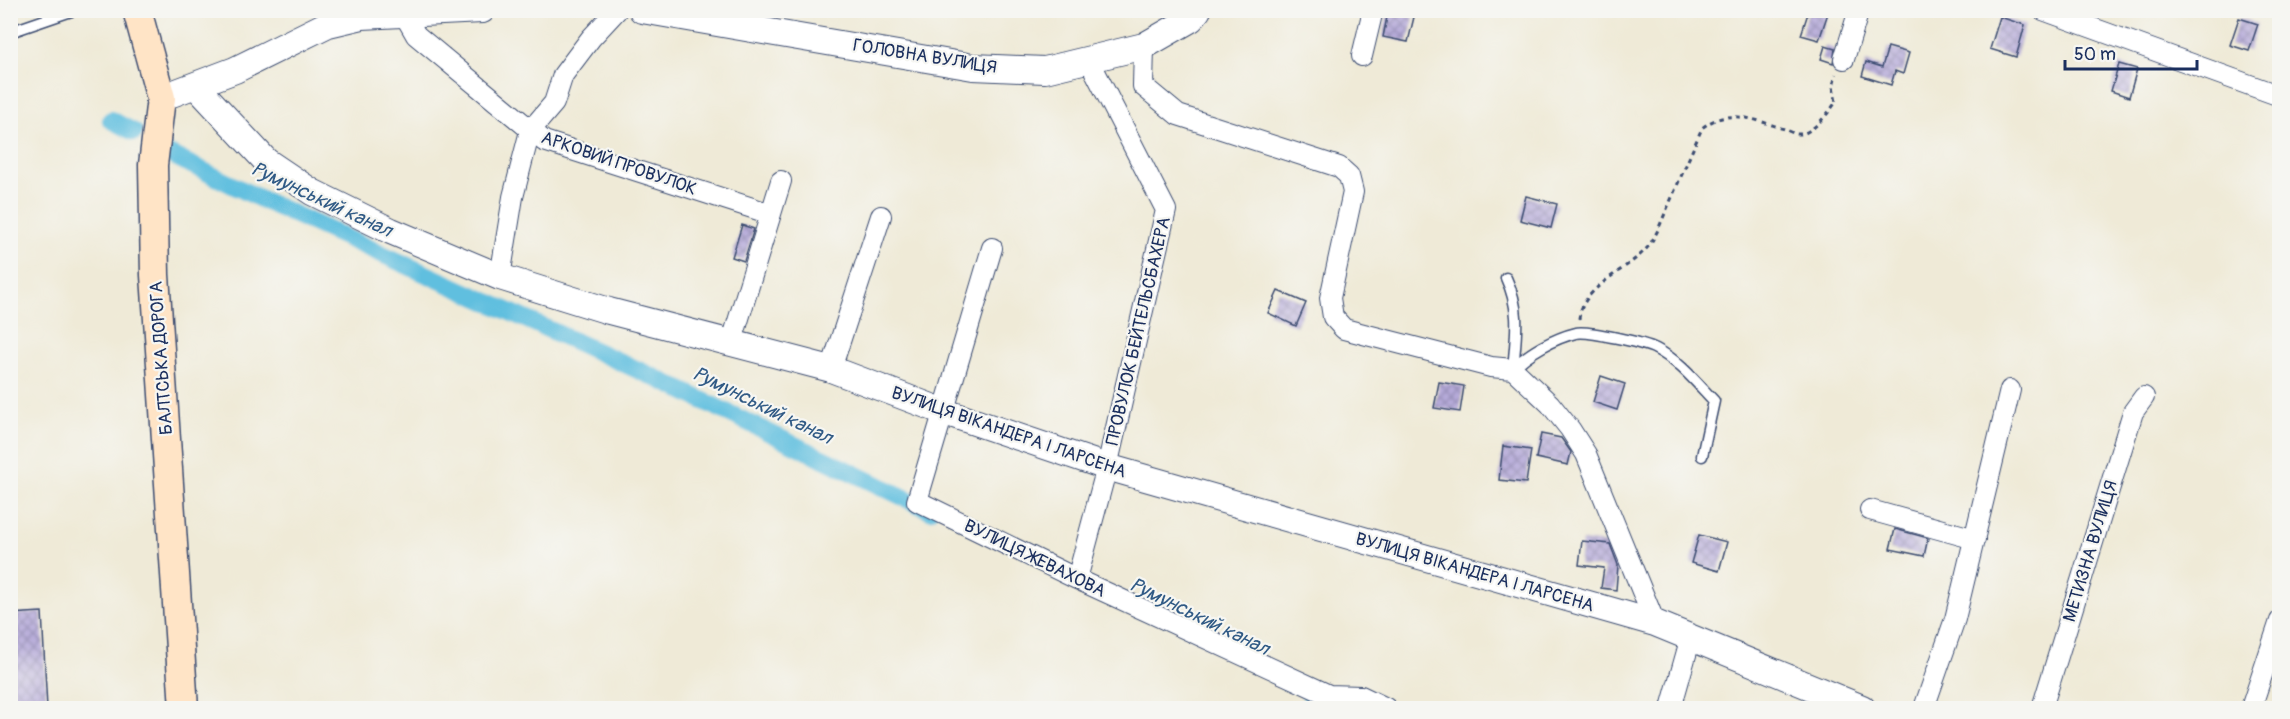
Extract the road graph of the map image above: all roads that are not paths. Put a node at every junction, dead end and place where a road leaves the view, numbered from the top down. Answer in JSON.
{"nodes":[{"id":1,"x":74,"y":10,"type":"edge"},
{"id":2,"x":137,"y":10,"type":"edge"},
{"id":3,"x":482,"y":10,"type":"edge"},
{"id":4,"x":617,"y":10,"type":"edge"},
{"id":5,"x":642,"y":10,"type":"edge"},
{"id":6,"x":1198,"y":10,"type":"edge"},
{"id":7,"x":1372,"y":10,"type":"edge"},
{"id":8,"x":1859,"y":10,"type":"edge"},
{"id":9,"x":2051,"y":12,"type":"edge"},
{"id":10,"x":404,"y":14,"type":"junction"},
{"id":11,"x":10,"y":32,"type":"edge"},
{"id":12,"x":1144,"y":46,"type":"junction"},
{"id":13,"x":1362,"y":56,"type":"dead end"},
{"id":14,"x":1844,"y":59,"type":"road end"},
{"id":15,"x":1089,"y":60,"type":"junction"},
{"id":16,"x":196,"y":86,"type":"junction"},
{"id":17,"x":2280,"y":96,"type":"edge"},
{"id":18,"x":161,"y":98,"type":"junction"},
{"id":19,"x":530,"y":131,"type":"junction"},
{"id":20,"x":781,"y":181,"type":"dead end"},
{"id":21,"x":771,"y":214,"type":"junction"},
{"id":22,"x":882,"y":216,"type":"dead end"},
{"id":23,"x":992,"y":248,"type":"dead end"},
{"id":24,"x":500,"y":277,"type":"junction"},
{"id":25,"x":1506,"y":278,"type":"dead end"},
{"id":26,"x":732,"y":341,"type":"junction"},
{"id":27,"x":831,"y":369,"type":"junction"},
{"id":28,"x":1513,"y":369,"type":"junction"},
{"id":29,"x":2010,"y":390,"type":"dead end"},
{"id":30,"x":2144,"y":397,"type":"dead end"},
{"id":31,"x":942,"y":411,"type":"junction"},
{"id":32,"x":1702,"y":456,"type":"dead end"},
{"id":33,"x":1107,"y":467,"type":"junction"},
{"id":34,"x":1870,"y":510,"type":"dead end"},
{"id":35,"x":1975,"y":539,"type":"junction"},
{"id":36,"x":1077,"y":579,"type":"junction"},
{"id":37,"x":2280,"y":621,"type":"edge"},
{"id":38,"x":1655,"y":623,"type":"junction"},
{"id":39,"x":1691,"y":637,"type":"junction"},
{"id":40,"x":184,"y":708,"type":"edge"},
{"id":41,"x":1386,"y":708,"type":"edge"},
{"id":42,"x":1671,"y":708,"type":"edge"},
{"id":43,"x":1862,"y":708,"type":"edge"},
{"id":44,"x":1924,"y":708,"type":"edge"},
{"id":45,"x":2042,"y":708,"type":"edge"},
{"id":46,"x":2251,"y":708,"type":"edge"}],
"edges":[{"from":1,"to":11,"type":"lane"},
{"from":2,"to":18,"type":"main road","name":"БАЛТСЬКА ДОРОГА"},
{"from":3,"to":10,"type":"street"},
{"from":4,"to":19,"type":"street"},
{"from":5,"to":15,"type":"street","name":"ГОЛОВНА ВУЛИЦЯ"},
{"from":6,"to":12,"type":"street","name":"ГОЛОВНА ВУЛИЦЯ"},
{"from":7,"to":13,"type":"street"},
{"from":8,"to":14,"type":"street"},
{"from":9,"to":17,"type":"street"},
{"from":10,"to":16,"type":"street"},
{"from":10,"to":19,"type":"street","name":"АРКОВИЙ ПРОВУЛОК"},
{"from":12,"to":15,"type":"street","name":"ГОЛОВНА ВУЛИЦЯ"},
{"from":12,"to":28,"type":"street"},
{"from":15,"to":33,"type":"street","name":"ПРОВУЛОК БЕЙТЕЛЬСБАХЕРА"},
{"from":16,"to":18,"type":"street"},
{"from":16,"to":24,"type":"street","name":"ВУЛИЦЯ ВІКАНДЕРА І ЛАРСЕНА"},
{"from":18,"to":40,"type":"main road","name":"БАЛТСЬКА ДОРОГА"},
{"from":19,"to":21,"type":"street","name":"АРКОВИЙ ПРОВУЛОК"},
{"from":19,"to":24,"type":"street"},
{"from":20,"to":21,"type":"street"},
{"from":21,"to":26,"type":"street"},
{"from":22,"to":27,"type":"street"},
{"from":23,"to":31,"type":"street"},
{"from":24,"to":26,"type":"street","name":"ВУЛИЦЯ ВІКАНДЕРА І ЛАРСЕНА"},
{"from":25,"to":28,"type":"lane"},
{"from":26,"to":27,"type":"street","name":"ВУЛИЦЯ ВІКАНДЕРА І ЛАРСЕНА"},
{"from":27,"to":31,"type":"street","name":"ВУЛИЦЯ ВІКАНДЕРА І ЛАРСЕНА"},
{"from":28,"to":32,"type":"lane"},
{"from":28,"to":38,"type":"street"},
{"from":29,"to":35,"type":"street"},
{"from":30,"to":45,"type":"street","name":"МЕТИЗНА ВУЛИЦЯ"},
{"from":31,"to":33,"type":"street","name":"ВУЛИЦЯ ВІКАНДЕРА І ЛАРСЕНА"},
{"from":31,"to":36,"type":"street","name":"ВУЛИЦЯ ЖЕВАХОВА"},
{"from":33,"to":36,"type":"street","name":"ПРОВУЛОК БЕЙТЕЛЬСБАХЕРА"},
{"from":33,"to":38,"type":"street","name":"ВУЛИЦЯ ВІКАНДЕРА І ЛАРСЕНА"},
{"from":34,"to":35,"type":"street"},
{"from":35,"to":44,"type":"street"},
{"from":36,"to":41,"type":"street","name":"ВУЛИЦЯ ЖЕВАХОВА"},
{"from":37,"to":46,"type":"street"},
{"from":38,"to":39,"type":"street","name":"ВУЛИЦЯ ВІКАНДЕРА І ЛАРСЕНА"},
{"from":39,"to":42,"type":"street"},
{"from":39,"to":43,"type":"street","name":"ВУЛИЦЯ ВІКАНДЕРА І ЛАРСЕНА"}]}
